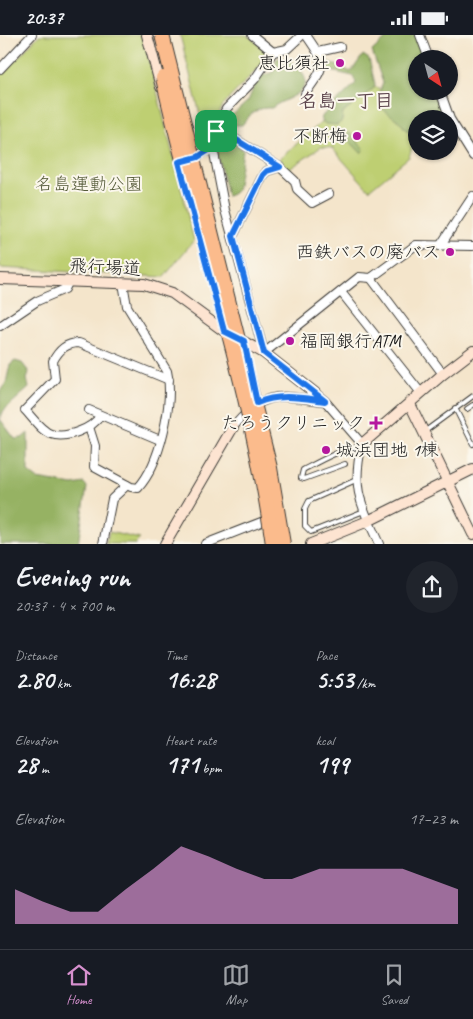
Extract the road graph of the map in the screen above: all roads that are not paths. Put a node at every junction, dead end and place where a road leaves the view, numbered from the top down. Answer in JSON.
{"nodes":[{"id":1,"x":147,"y":35,"type":"edge"},
{"id":2,"x":154,"y":35,"type":"edge"},
{"id":3,"x":163,"y":35,"type":"edge"},
{"id":4,"x":252,"y":35,"type":"edge"},
{"id":5,"x":302,"y":35,"type":"edge"},
{"id":6,"x":306,"y":35,"type":"edge"},
{"id":7,"x":420,"y":35,"type":"edge"},
{"id":8,"x":27,"y":37,"type":"edge"},
{"id":9,"x":340,"y":47,"type":"dead end"},
{"id":10,"x":426,"y":50,"type":"edge"},
{"id":11,"x":273,"y":52,"type":"junction"},
{"id":12,"x":318,"y":52,"type":"junction"},
{"id":13,"x":0,"y":69,"type":"edge"},
{"id":14,"x":305,"y":94,"type":"dead end"},
{"id":15,"x":443,"y":100,"type":"edge"},
{"id":16,"x":216,"y":131,"type":"junction"},
{"id":17,"x":212,"y":148,"type":"junction"},
{"id":18,"x":473,"y":156,"type":"edge"},
{"id":19,"x":198,"y":157,"type":"junction"},
{"id":20,"x":179,"y":162,"type":"junction"},
{"id":21,"x":280,"y":167,"type":"junction"},
{"id":22,"x":328,"y":193,"type":"dead end"},
{"id":23,"x":473,"y":197,"type":"edge"},
{"id":24,"x":233,"y":236,"type":"junction"},
{"id":25,"x":440,"y":245,"type":"junction"},
{"id":26,"x":473,"y":246,"type":"edge"},
{"id":27,"x":371,"y":278,"type":"junction"},
{"id":28,"x":0,"y":279,"type":"edge"},
{"id":29,"x":69,"y":281,"type":"junction"},
{"id":30,"x":123,"y":283,"type":"junction"},
{"id":31,"x":341,"y":292,"type":"junction"},
{"id":32,"x":0,"y":326,"type":"edge"},
{"id":33,"x":224,"y":331,"type":"junction"},
{"id":34,"x":244,"y":341,"type":"junction"},
{"id":35,"x":473,"y":351,"type":"edge"},
{"id":36,"x":264,"y":353,"type":"junction"},
{"id":37,"x":443,"y":374,"type":"junction"},
{"id":38,"x":169,"y":380,"type":"junction"},
{"id":39,"x":315,"y":393,"type":"joint"},
{"id":40,"x":421,"y":393,"type":"junction"},
{"id":41,"x":473,"y":397,"type":"edge"},
{"id":42,"x":325,"y":401,"type":"junction"},
{"id":43,"x":257,"y":403,"type":"junction"},
{"id":44,"x":410,"y":403,"type":"junction"},
{"id":45,"x":473,"y":405,"type":"edge"},
{"id":46,"x":455,"y":408,"type":"junction"},
{"id":47,"x":467,"y":409,"type":"dead end"},
{"id":48,"x":89,"y":410,"type":"dead end"},
{"id":49,"x":247,"y":412,"type":"junction"},
{"id":50,"x":100,"y":416,"type":"junction"},
{"id":51,"x":89,"y":427,"type":"junction"},
{"id":52,"x":234,"y":427,"type":"joint"},
{"id":53,"x":424,"y":432,"type":"junction"},
{"id":54,"x":160,"y":440,"type":"junction"},
{"id":55,"x":473,"y":444,"type":"edge"},
{"id":56,"x":362,"y":446,"type":"junction"},
{"id":57,"x":345,"y":464,"type":"dead end"},
{"id":58,"x":473,"y":469,"type":"edge"},
{"id":59,"x":356,"y":480,"type":"junction"},
{"id":60,"x":447,"y":481,"type":"junction"},
{"id":61,"x":127,"y":485,"type":"junction"},
{"id":62,"x":364,"y":511,"type":"junction"},
{"id":63,"x":269,"y":519,"type":"junction"},
{"id":64,"x":368,"y":521,"type":"junction"},
{"id":65,"x":473,"y":534,"type":"edge"},
{"id":66,"x":103,"y":544,"type":"edge"},
{"id":67,"x":165,"y":544,"type":"edge"},
{"id":68,"x":205,"y":544,"type":"edge"},
{"id":69,"x":279,"y":544,"type":"edge"},
{"id":70,"x":311,"y":544,"type":"edge"},
{"id":71,"x":379,"y":544,"type":"edge"}],
"edges":[{"from":1,"to":20,"type":"street"},
{"from":2,"to":69,"type":"highway","bridge":true},
{"from":3,"to":19,"type":"street"},
{"from":3,"to":69,"type":"highway","bridge":true},
{"from":4,"to":11,"type":"street"},
{"from":5,"to":11,"type":"street"},
{"from":6,"to":12,"type":"street"},
{"from":7,"to":10,"type":"street"},
{"from":8,"to":13,"type":"street"},
{"from":9,"to":12,"type":"street"},
{"from":11,"to":16,"type":"street"},
{"from":12,"to":14,"type":"street"},
{"from":15,"to":18,"type":"street"},
{"from":16,"to":17,"type":"street"},
{"from":16,"to":21,"type":"street"},
{"from":17,"to":19,"type":"street"},
{"from":17,"to":24,"type":"street"},
{"from":19,"to":20,"type":"street"},
{"from":19,"to":34,"type":"street"},
{"from":20,"to":33,"type":"street"},
{"from":21,"to":22,"type":"street"},
{"from":21,"to":24,"type":"street"},
{"from":23,"to":25,"type":"street"},
{"from":24,"to":36,"type":"street"},
{"from":25,"to":26,"type":"street"},
{"from":25,"to":27,"type":"street"},
{"from":27,"to":31,"type":"street"},
{"from":27,"to":37,"type":"street"},
{"from":28,"to":29,"type":"street","name":"飛行場道"},
{"from":29,"to":30,"type":"street","name":"飛行場道"},
{"from":29,"to":32,"type":"street"},
{"from":30,"to":33,"type":"street","name":"飛行場道"},
{"from":30,"to":38,"type":"street"},
{"from":31,"to":36,"type":"street"},
{"from":31,"to":40,"type":"street"},
{"from":33,"to":34,"type":"street","name":"飛行場道"},
{"from":33,"to":49,"type":"street"},
{"from":34,"to":36,"type":"street","name":"飛行場道"},
{"from":34,"to":43,"type":"street"},
{"from":35,"to":37,"type":"street"},
{"from":36,"to":39,"type":"street","name":"飛行場道"},
{"from":37,"to":40,"type":"street"},
{"from":38,"to":51,"type":"street"},
{"from":38,"to":54,"type":"street"},
{"from":39,"to":42,"type":"street","name":"飛行場道"},
{"from":40,"to":44,"type":"street"},
{"from":41,"to":46,"type":"lane"},
{"from":42,"to":43,"type":"street"},
{"from":42,"to":56,"type":"street","name":"飛行場道"},
{"from":43,"to":49,"type":"street"},
{"from":43,"to":69,"type":"street"},
{"from":44,"to":53,"type":"street"},
{"from":44,"to":56,"type":"street"},
{"from":45,"to":47,"type":"lane"},
{"from":46,"to":53,"type":"lane"},
{"from":46,"to":55,"type":"lane"},
{"from":48,"to":50,"type":"street"},
{"from":49,"to":52,"type":"street"},
{"from":49,"to":63,"type":"street"},
{"from":50,"to":51,"type":"street"},
{"from":50,"to":54,"type":"street"},
{"from":51,"to":61,"type":"street"},
{"from":52,"to":67,"type":"street"},
{"from":53,"to":60,"type":"street"},
{"from":54,"to":61,"type":"street"},
{"from":56,"to":57,"type":"lane"},
{"from":56,"to":59,"type":"street"},
{"from":58,"to":60,"type":"street"},
{"from":59,"to":62,"type":"street"},
{"from":59,"to":62,"type":"lane"},
{"from":60,"to":64,"type":"street"},
{"from":60,"to":65,"type":"street"},
{"from":61,"to":66,"type":"street"},
{"from":62,"to":64,"type":"street"},
{"from":63,"to":68,"type":"street"},
{"from":63,"to":69,"type":"street"},
{"from":64,"to":70,"type":"street"},
{"from":64,"to":71,"type":"street"}]}
